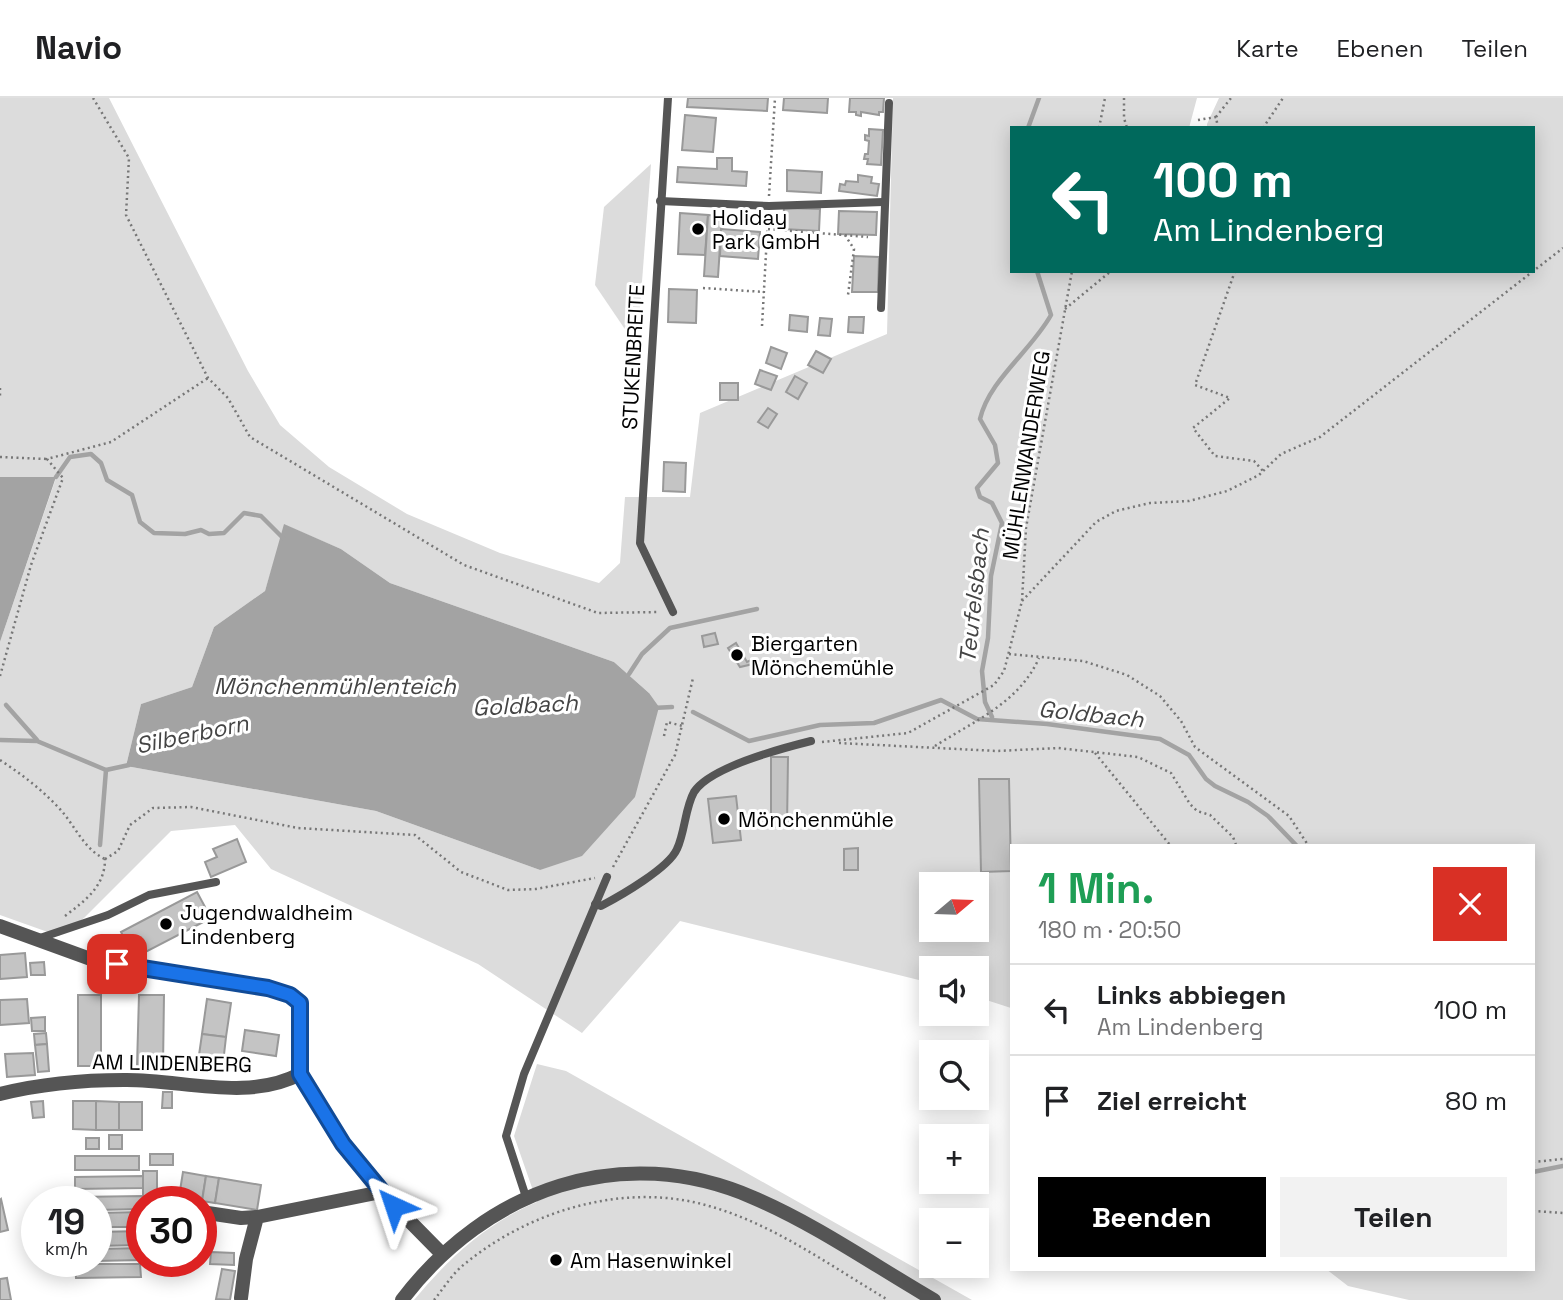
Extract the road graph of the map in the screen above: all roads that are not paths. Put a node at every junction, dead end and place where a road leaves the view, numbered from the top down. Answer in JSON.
{"nodes":[{"id":1,"x":668,"y":98,"type":"edge"},
{"id":2,"x":889,"y":103,"type":"dead end"},
{"id":3,"x":660,"y":201,"type":"junction"},
{"id":4,"x":883,"y":202,"type":"junction"},
{"id":5,"x":881,"y":308,"type":"dead end"},
{"id":6,"x":673,"y":612,"type":"road end"},
{"id":7,"x":811,"y":741,"type":"dead end"},
{"id":8,"x":607,"y":877,"type":"road end"},
{"id":9,"x":216,"y":882,"type":"dead end"},
{"id":10,"x":595,"y":904,"type":"junction"},
{"id":11,"x":0,"y":926,"type":"edge"},
{"id":12,"x":34,"y":940,"type":"junction"},
{"id":13,"x":300,"y":1074,"type":"junction"},
{"id":14,"x":0,"y":1094,"type":"edge"},
{"id":15,"x":381,"y":1192,"type":"junction"},
{"id":16,"x":526,"y":1197,"type":"junction"},
{"id":17,"x":217,"y":1214,"type":"edge"},
{"id":18,"x":257,"y":1217,"type":"junction"},
{"id":19,"x":441,"y":1253,"type":"junction"},
{"id":20,"x":242,"y":1298,"type":"dead end"},
{"id":21,"x":402,"y":1300,"type":"edge"},
{"id":22,"x":934,"y":1300,"type":"edge"}],
"edges":[{"from":1,"to":3,"type":"lane","name":"STUKENBREITE"},
{"from":2,"to":4,"type":"lane"},
{"from":3,"to":4,"type":"lane"},
{"from":3,"to":6,"type":"lane","name":"STUKENBREITE"},
{"from":4,"to":5,"type":"lane"},
{"from":7,"to":10,"type":"lane"},
{"from":8,"to":10,"type":"lane"},
{"from":9,"to":12,"type":"lane"},
{"from":10,"to":16,"type":"lane"},
{"from":11,"to":12,"type":"street"},
{"from":12,"to":13,"type":"street"},
{"from":13,"to":14,"type":"street","name":"AM LINDENBERG"},
{"from":13,"to":15,"type":"street"},
{"from":15,"to":18,"type":"street"},
{"from":15,"to":19,"type":"street"},
{"from":16,"to":19,"type":"street"},
{"from":16,"to":22,"type":"street"},
{"from":17,"to":18,"type":"street"},
{"from":18,"to":20,"type":"street"},
{"from":19,"to":21,"type":"street"}]}
